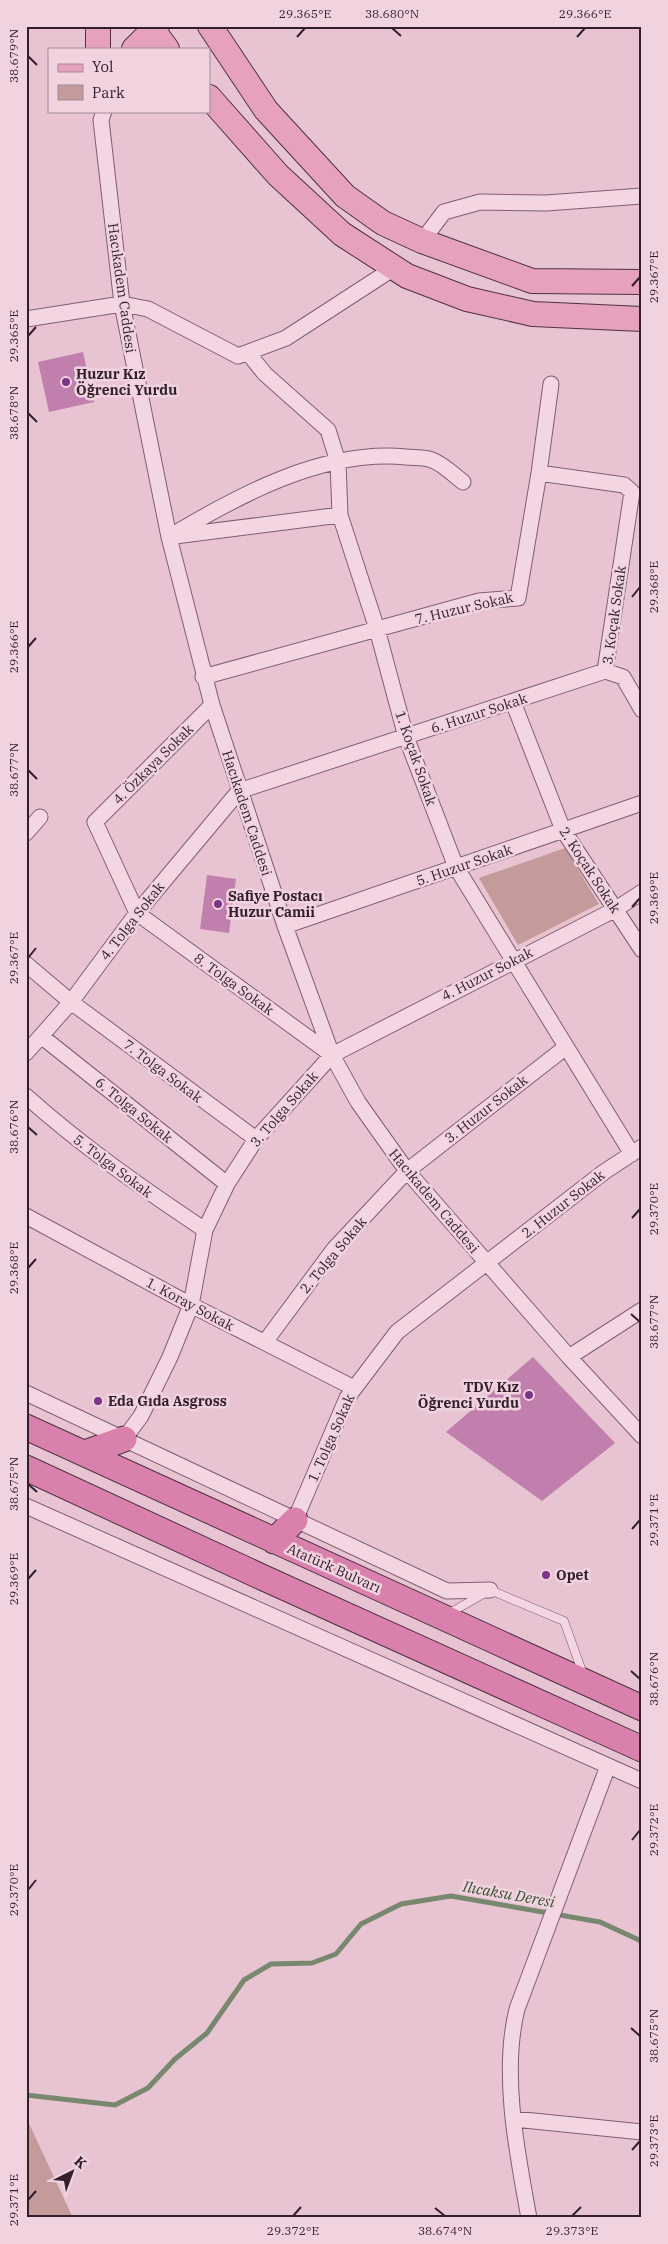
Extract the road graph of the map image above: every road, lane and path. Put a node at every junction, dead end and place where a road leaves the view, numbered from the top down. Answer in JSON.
{"nodes":[{"id":1,"x":98,"y":26,"type":"edge"},
{"id":2,"x":210,"y":26,"type":"edge"},
{"id":3,"x":153,"y":27,"type":"edge"},
{"id":4,"x":98,"y":48,"type":"edge"},
{"id":5,"x":135,"y":48,"type":"edge"},
{"id":6,"x":167,"y":48,"type":"edge"},
{"id":7,"x":210,"y":98,"type":"edge"},
{"id":8,"x":104,"y":112,"type":"edge"},
{"id":9,"x":642,"y":196,"type":"edge"},
{"id":10,"x":422,"y":241,"type":"junction"},
{"id":11,"x":394,"y":268,"type":"junction"},
{"id":12,"x":642,"y":282,"type":"edge"},
{"id":13,"x":122,"y":304,"type":"junction"},
{"id":14,"x":26,"y":319,"type":"edge"},
{"id":15,"x":642,"y":319,"type":"edge"},
{"id":16,"x":248,"y":353,"type":"junction"},
{"id":17,"x":551,"y":384,"type":"dead end"},
{"id":18,"x":338,"y":462,"type":"junction"},
{"id":19,"x":539,"y":474,"type":"junction"},
{"id":20,"x":463,"y":482,"type":"dead end"},
{"id":21,"x":636,"y":501,"type":"edge"},
{"id":22,"x":340,"y":515,"type":"junction"},
{"id":23,"x":169,"y":537,"type":"junction"},
{"id":24,"x":377,"y":629,"type":"junction"},
{"id":25,"x":604,"y":671,"type":"junction"},
{"id":26,"x":204,"y":677,"type":"junction"},
{"id":27,"x":513,"y":702,"type":"junction"},
{"id":28,"x":212,"y":705,"type":"junction"},
{"id":29,"x":641,"y":707,"type":"edge"},
{"id":30,"x":406,"y":737,"type":"junction"},
{"id":31,"x":239,"y":791,"type":"junction"},
{"id":32,"x":642,"y":803,"type":"edge"},
{"id":33,"x":40,"y":817,"type":"dead end"},
{"id":34,"x":563,"y":830,"type":"junction"},
{"id":35,"x":26,"y":833,"type":"edge"},
{"id":36,"x":456,"y":867,"type":"junction"},
{"id":37,"x":642,"y":892,"type":"edge"},
{"id":38,"x":616,"y":909,"type":"junction"},
{"id":39,"x":137,"y":912,"type":"junction"},
{"id":40,"x":285,"y":926,"type":"junction"},
{"id":41,"x":642,"y":950,"type":"edge"},
{"id":42,"x":513,"y":961,"type":"junction"},
{"id":43,"x":26,"y":964,"type":"edge"},
{"id":44,"x":71,"y":1002,"type":"junction"},
{"id":45,"x":41,"y":1036,"type":"junction"},
{"id":46,"x":566,"y":1047,"type":"junction"},
{"id":47,"x":26,"y":1053,"type":"edge"},
{"id":48,"x":332,"y":1055,"type":"junction"},
{"id":49,"x":26,"y":1096,"type":"edge"},
{"id":50,"x":256,"y":1140,"type":"junction"},
{"id":51,"x":637,"y":1150,"type":"edge"},
{"id":52,"x":407,"y":1171,"type":"junction"},
{"id":53,"x":227,"y":1184,"type":"junction"},
{"id":54,"x":26,"y":1216,"type":"edge"},
{"id":55,"x":205,"y":1230,"type":"junction"},
{"id":56,"x":487,"y":1264,"type":"junction"},
{"id":57,"x":191,"y":1305,"type":"junction"},
{"id":58,"x":642,"y":1310,"type":"edge"},
{"id":59,"x":265,"y":1342,"type":"junction"},
{"id":60,"x":569,"y":1357,"type":"junction"},
{"id":61,"x":354,"y":1388,"type":"junction"},
{"id":62,"x":26,"y":1393,"type":"edge"},
{"id":63,"x":26,"y":1426,"type":"edge"},
{"id":64,"x":642,"y":1436,"type":"edge"},
{"id":65,"x":124,"y":1439,"type":"junction"},
{"id":66,"x":85,"y":1453,"type":"junction"},
{"id":67,"x":26,"y":1468,"type":"edge"},
{"id":68,"x":26,"y":1506,"type":"edge"},
{"id":69,"x":295,"y":1520,"type":"junction"},
{"id":70,"x":274,"y":1541,"type":"junction"},
{"id":71,"x":490,"y":1590,"type":"junction"},
{"id":72,"x":442,"y":1617,"type":"junction"},
{"id":73,"x":586,"y":1683,"type":"junction"},
{"id":74,"x":642,"y":1708,"type":"edge"},
{"id":75,"x":642,"y":1749,"type":"edge"},
{"id":76,"x":608,"y":1766,"type":"junction"},
{"id":77,"x":642,"y":1781,"type":"edge"},
{"id":78,"x":514,"y":2118,"type":"junction"},
{"id":79,"x":642,"y":2132,"type":"edge"},
{"id":80,"x":529,"y":2218,"type":"edge"}],
"edges":[{"from":1,"to":4,"type":"main road"},
{"from":2,"to":10,"type":"main road"},
{"from":3,"to":5,"type":"main road"},
{"from":3,"to":6,"type":"main road"},
{"from":7,"to":11,"type":"main road"},
{"from":8,"to":13,"type":"street","name":"Hacıkadem Caddesi"},
{"from":9,"to":10,"type":"street"},
{"from":10,"to":12,"type":"main road"},
{"from":11,"to":15,"type":"main road"},
{"from":11,"to":16,"type":"street"},
{"from":13,"to":14,"type":"street"},
{"from":13,"to":16,"type":"street"},
{"from":13,"to":23,"type":"street","name":"Hacıkadem Caddesi"},
{"from":16,"to":18,"type":"street","name":"1. Koçak Sokak"},
{"from":17,"to":19,"type":"street","name":"7. Huzur Sokak"},
{"from":18,"to":20,"type":"street"},
{"from":18,"to":22,"type":"street","name":"1. Koçak Sokak"},
{"from":18,"to":23,"type":"street"},
{"from":19,"to":21,"type":"street"},
{"from":19,"to":24,"type":"street","name":"7. Huzur Sokak"},
{"from":21,"to":25,"type":"street","name":"3. Koçak Sokak"},
{"from":22,"to":23,"type":"street"},
{"from":22,"to":24,"type":"street","name":"1. Koçak Sokak"},
{"from":23,"to":26,"type":"street","name":"Hacıkadem Caddesi"},
{"from":24,"to":26,"type":"street","name":"7. Huzur Sokak"},
{"from":24,"to":30,"type":"street","name":"1. Koçak Sokak"},
{"from":25,"to":27,"type":"street","name":"6. Huzur Sokak"},
{"from":25,"to":29,"type":"street","name":"3. Koçak Sokak"},
{"from":26,"to":28,"type":"street","name":"Hacıkadem Caddesi"},
{"from":27,"to":30,"type":"street","name":"6. Huzur Sokak"},
{"from":27,"to":34,"type":"street","name":"2. Koçak Sokak"},
{"from":28,"to":31,"type":"street","name":"Hacıkadem Caddesi"},
{"from":28,"to":39,"type":"street","name":"4. Özkaya Sokak"},
{"from":30,"to":31,"type":"street","name":"6. Huzur Sokak"},
{"from":30,"to":36,"type":"street","name":"1. Koçak Sokak"},
{"from":31,"to":39,"type":"street","name":"4. Tolga Sokak"},
{"from":31,"to":40,"type":"street","name":"Hacıkadem Caddesi"},
{"from":32,"to":34,"type":"street","name":"5. Huzur Sokak"},
{"from":33,"to":35,"type":"street"},
{"from":34,"to":36,"type":"street","name":"5. Huzur Sokak"},
{"from":34,"to":38,"type":"street","name":"2. Koçak Sokak"},
{"from":36,"to":40,"type":"street","name":"5. Huzur Sokak"},
{"from":36,"to":42,"type":"street","name":"1. Koçak Sokak"},
{"from":37,"to":38,"type":"street","name":"4. Huzur Sokak"},
{"from":38,"to":41,"type":"street","name":"2. Koçak Sokak"},
{"from":38,"to":42,"type":"street","name":"4. Huzur Sokak"},
{"from":39,"to":44,"type":"street","name":"4. Tolga Sokak"},
{"from":39,"to":48,"type":"street","name":"8. Tolga Sokak"},
{"from":40,"to":48,"type":"street","name":"Hacıkadem Caddesi"},
{"from":42,"to":46,"type":"street","name":"1. Koçak Sokak"},
{"from":42,"to":48,"type":"street","name":"4. Huzur Sokak"},
{"from":43,"to":44,"type":"street","name":"7. Tolga Sokak"},
{"from":44,"to":45,"type":"street","name":"4. Tolga Sokak"},
{"from":44,"to":50,"type":"street","name":"7. Tolga Sokak"},
{"from":45,"to":47,"type":"street","name":"4. Tolga Sokak"},
{"from":45,"to":53,"type":"street","name":"6. Tolga Sokak"},
{"from":46,"to":51,"type":"street","name":"1. Koçak Sokak"},
{"from":46,"to":52,"type":"street","name":"3. Huzur Sokak"},
{"from":48,"to":50,"type":"street","name":"3. Tolga Sokak"},
{"from":48,"to":52,"type":"street","name":"Hacıkadem Caddesi"},
{"from":49,"to":55,"type":"street","name":"5. Tolga Sokak"},
{"from":50,"to":53,"type":"street","name":"3. Tolga Sokak"},
{"from":51,"to":56,"type":"street","name":"2. Huzur Sokak"},
{"from":52,"to":56,"type":"street","name":"Hacıkadem Caddesi"},
{"from":52,"to":59,"type":"street","name":"2. Tolga Sokak"},
{"from":53,"to":55,"type":"street","name":"3. Tolga Sokak"},
{"from":54,"to":57,"type":"street","name":"1. Koray Sokak"},
{"from":55,"to":57,"type":"street","name":"3. Tolga Sokak"},
{"from":56,"to":60,"type":"street","name":"Hacıkadem Caddesi"},
{"from":56,"to":61,"type":"street","name":"1. Tolga Sokak"},
{"from":57,"to":59,"type":"street","name":"1. Koray Sokak"},
{"from":57,"to":65,"type":"street","name":"3. Tolga Sokak"},
{"from":58,"to":60,"type":"street"},
{"from":59,"to":61,"type":"street","name":"1. Koray Sokak"},
{"from":60,"to":64,"type":"street","name":"Hacıkadem Caddesi"},
{"from":61,"to":69,"type":"street","name":"1. Tolga Sokak"},
{"from":62,"to":65,"type":"street"},
{"from":63,"to":66,"type":"highway","name":"Atatürk Bulvarı"},
{"from":65,"to":66,"type":"highway"},
{"from":65,"to":69,"type":"street"},
{"from":66,"to":70,"type":"highway","name":"Atatürk Bulvarı"},
{"from":67,"to":75,"type":"highway"},
{"from":68,"to":76,"type":"street"},
{"from":69,"to":70,"type":"highway"},
{"from":69,"to":71,"type":"street"},
{"from":70,"to":72,"type":"highway","name":"Atatürk Bulvarı"},
{"from":71,"to":72,"type":"lane"},
{"from":71,"to":73,"type":"lane"},
{"from":72,"to":73,"type":"highway","name":"Atatürk Bulvarı"},
{"from":73,"to":74,"type":"highway","name":"Atatürk Bulvarı"},
{"from":76,"to":77,"type":"street"},
{"from":76,"to":78,"type":"street"},
{"from":78,"to":79,"type":"street"},
{"from":78,"to":80,"type":"street"}]}
